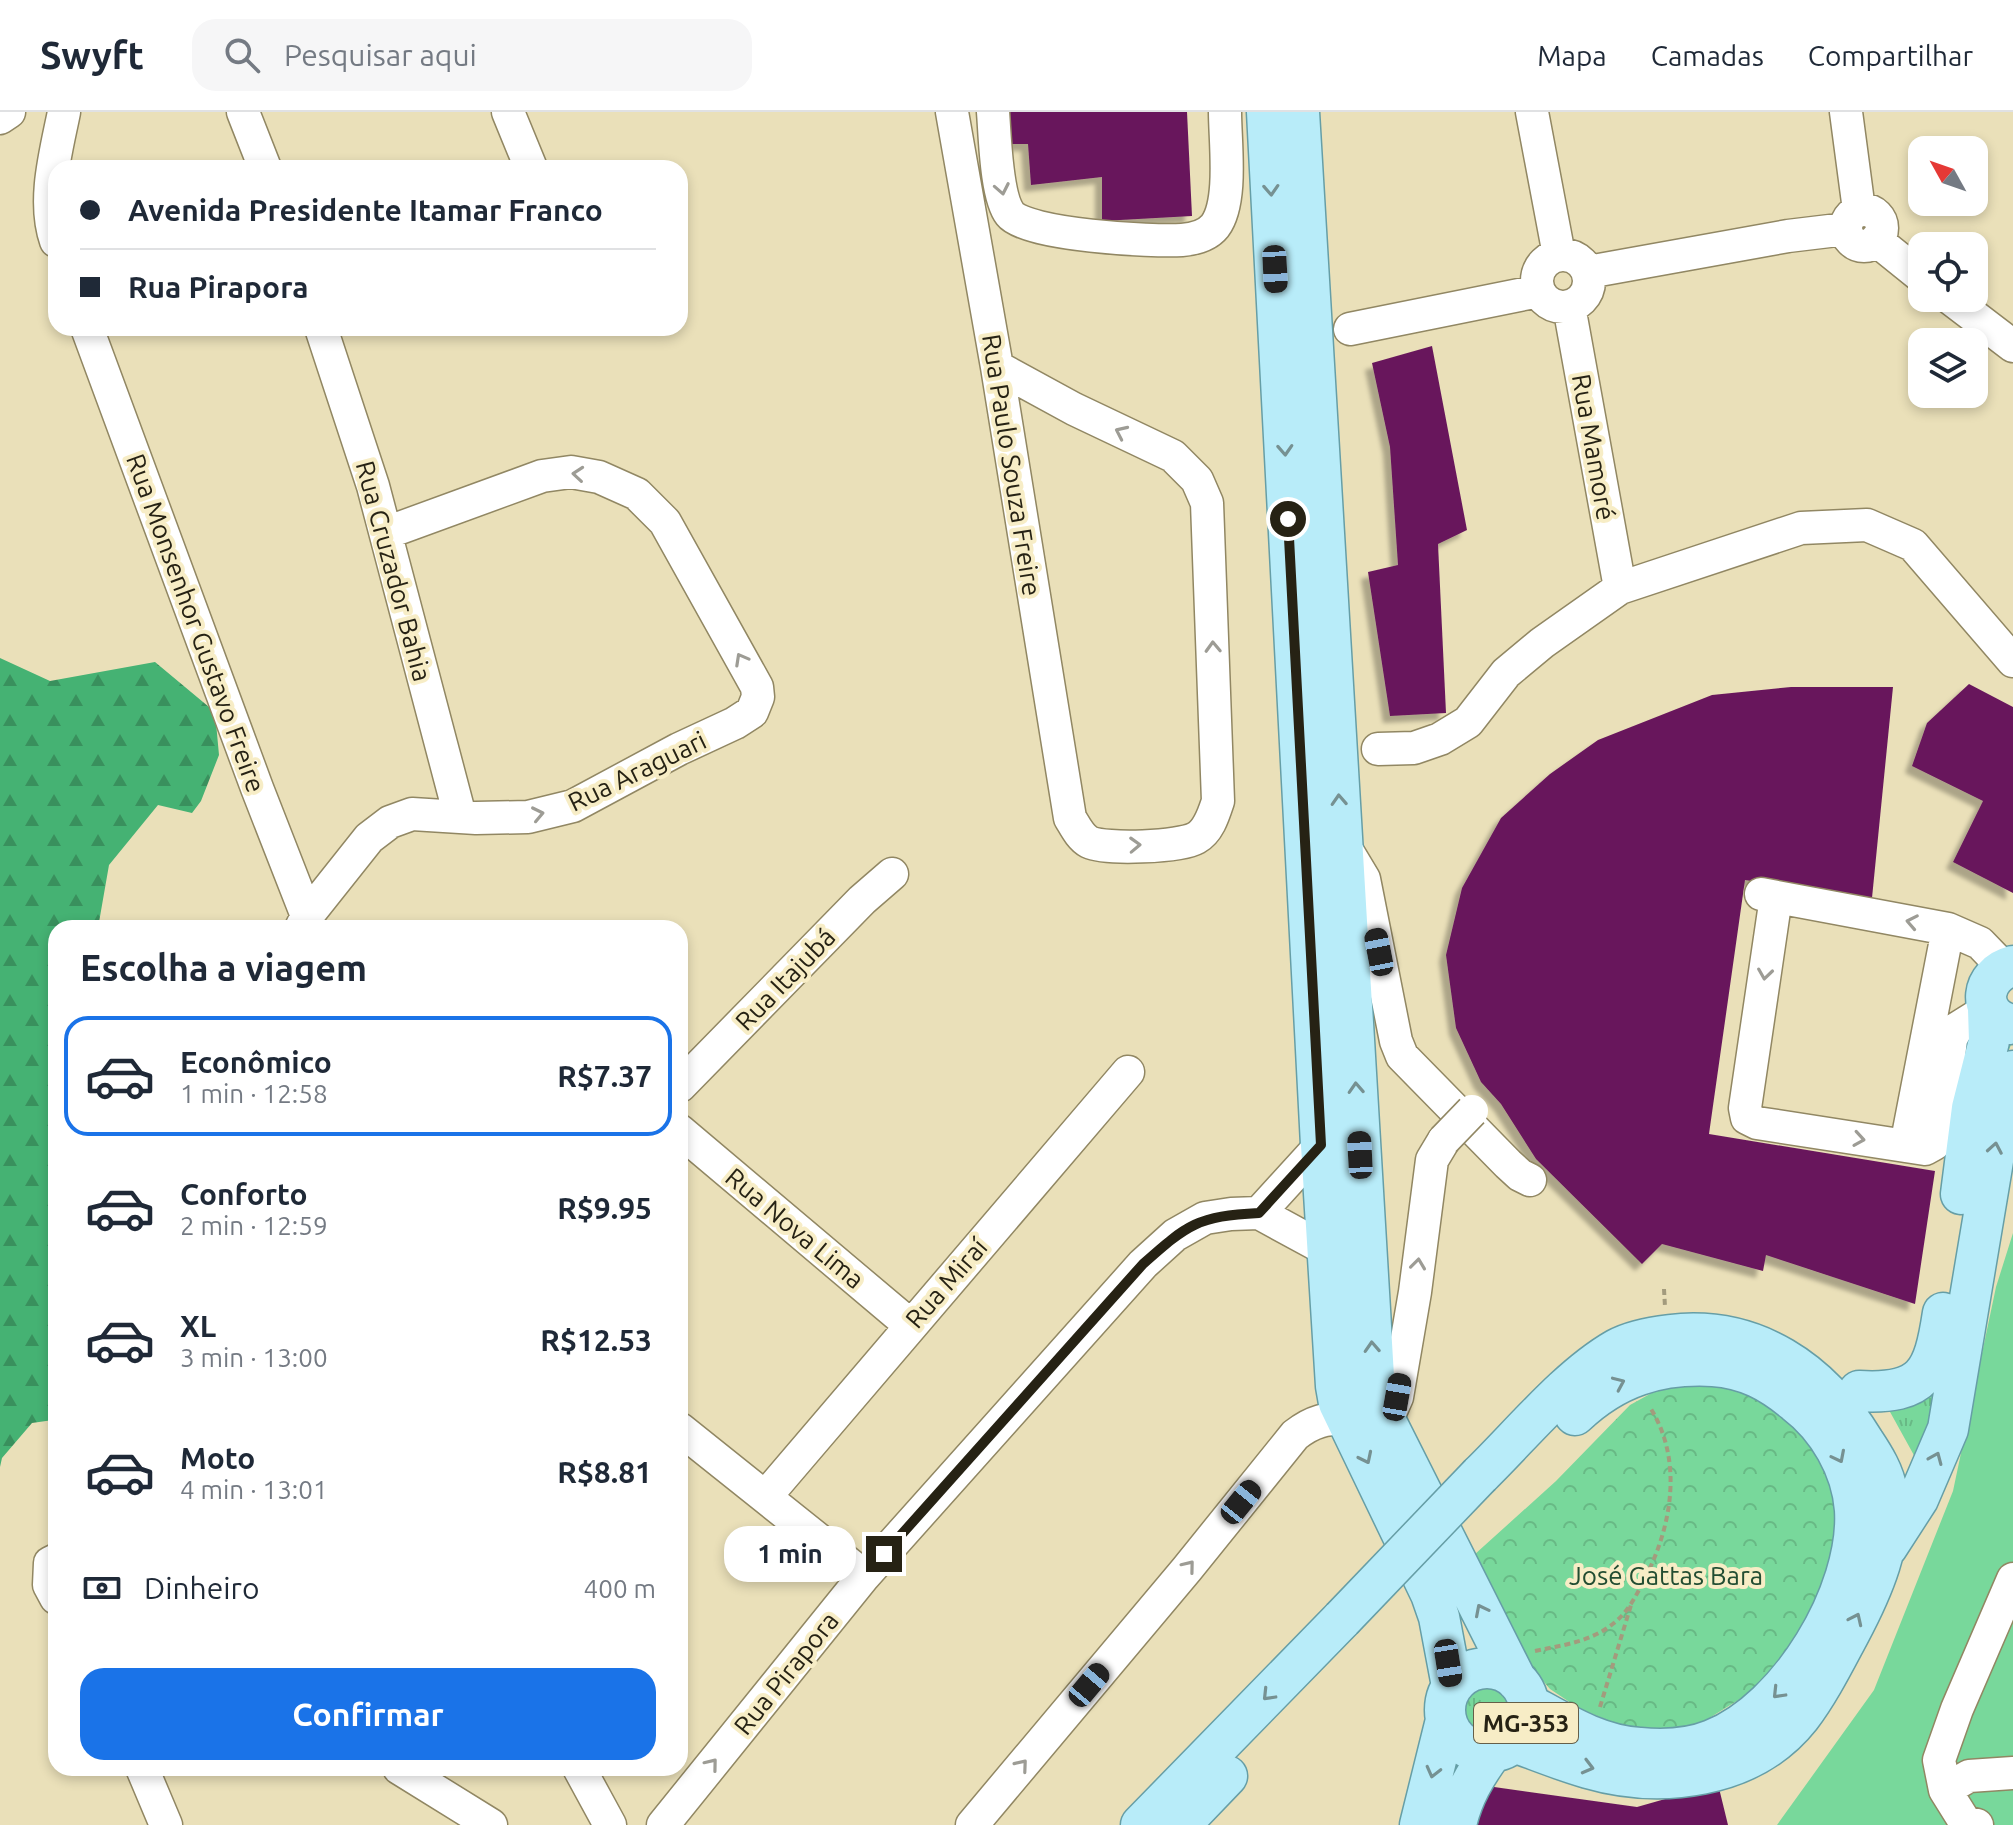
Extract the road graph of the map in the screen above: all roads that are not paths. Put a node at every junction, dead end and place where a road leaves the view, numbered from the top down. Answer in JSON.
{"nodes":[{"id":1,"x":9,"y":112,"type":"edge"},
{"id":2,"x":64,"y":112,"type":"edge"},
{"id":3,"x":243,"y":112,"type":"edge"},
{"id":4,"x":508,"y":112,"type":"edge"},
{"id":5,"x":952,"y":112,"type":"edge"},
{"id":6,"x":993,"y":112,"type":"edge"},
{"id":7,"x":1225,"y":112,"type":"edge"},
{"id":8,"x":1267,"y":112,"type":"edge"},
{"id":9,"x":1299,"y":112,"type":"edge"},
{"id":10,"x":1532,"y":112,"type":"edge"},
{"id":11,"x":1846,"y":112,"type":"edge"},
{"id":12,"x":0,"y":118,"type":"edge"},
{"id":13,"x":55,"y":160,"type":"edge"},
{"id":14,"x":262,"y":160,"type":"edge"},
{"id":15,"x":528,"y":160,"type":"edge"},
{"id":16,"x":1852,"y":220,"type":"junction"},
{"id":17,"x":1559,"y":255,"type":"junction"},
{"id":18,"x":1908,"y":266,"type":"edge"},
{"id":19,"x":1588,"y":272,"type":"junction"},
{"id":20,"x":1539,"y":291,"type":"junction"},
{"id":21,"x":1569,"y":306,"type":"junction"},
{"id":22,"x":1968,"y":312,"type":"edge"},
{"id":23,"x":1350,"y":329,"type":"dead end"},
{"id":24,"x":90,"y":336,"type":"edge"},
{"id":25,"x":324,"y":336,"type":"edge"},
{"id":26,"x":2013,"y":346,"type":"edge"},
{"id":27,"x":997,"y":367,"type":"junction"},
{"id":28,"x":386,"y":533,"type":"junction"},
{"id":29,"x":1620,"y":588,"type":"junction"},
{"id":30,"x":2013,"y":661,"type":"edge"},
{"id":31,"x":1378,"y":749,"type":"dead end"},
{"id":32,"x":460,"y":816,"type":"junction"},
{"id":33,"x":1341,"y":841,"type":"junction"},
{"id":34,"x":892,"y":874,"type":"dead end"},
{"id":35,"x":303,"y":920,"type":"edge"},
{"id":36,"x":306,"y":920,"type":"edge"},
{"id":37,"x":1948,"y":929,"type":"junction"},
{"id":38,"x":2010,"y":966,"type":"edge"},
{"id":39,"x":2001,"y":1017,"type":"edge"},
{"id":40,"x":2013,"y":1071,"type":"edge"},
{"id":41,"x":1128,"y":1072,"type":"dead end"},
{"id":42,"x":688,"y":1078,"type":"edge"},
{"id":43,"x":1478,"y":1106,"type":"dead end"},
{"id":44,"x":688,"y":1138,"type":"edge"},
{"id":45,"x":1321,"y":1145,"type":"junction"},
{"id":46,"x":1906,"y":1146,"type":"junction"},
{"id":47,"x":1530,"y":1180,"type":"dead end"},
{"id":48,"x":1259,"y":1213,"type":"junction"},
{"id":49,"x":1327,"y":1250,"type":"junction"},
{"id":50,"x":910,"y":1325,"type":"junction"},
{"id":51,"x":1859,"y":1391,"type":"junction"},
{"id":52,"x":1367,"y":1421,"type":"junction"},
{"id":53,"x":688,"y":1443,"type":"edge"},
{"id":54,"x":1495,"y":1472,"type":"junction"},
{"id":55,"x":1886,"y":1487,"type":"junction"},
{"id":56,"x":766,"y":1496,"type":"junction"},
{"id":57,"x":1885,"y":1550,"type":"junction"},
{"id":58,"x":864,"y":1576,"type":"junction"},
{"id":59,"x":2013,"y":1579,"type":"edge"},
{"id":60,"x":1352,"y":1626,"type":"junction"},
{"id":61,"x":1517,"y":1680,"type":"junction"},
{"id":62,"x":1449,"y":1703,"type":"junction"},
{"id":63,"x":1503,"y":1747,"type":"junction"},
{"id":64,"x":2013,"y":1773,"type":"edge"},
{"id":65,"x":145,"y":1776,"type":"edge"},
{"id":66,"x":412,"y":1776,"type":"edge"},
{"id":67,"x":583,"y":1776,"type":"edge"},
{"id":68,"x":1945,"y":1790,"type":"junction"},
{"id":69,"x":166,"y":1825,"type":"edge"},
{"id":70,"x":491,"y":1825,"type":"edge"},
{"id":71,"x":610,"y":1825,"type":"edge"},
{"id":72,"x":663,"y":1825,"type":"edge"},
{"id":73,"x":972,"y":1825,"type":"edge"},
{"id":74,"x":1141,"y":1825,"type":"edge"},
{"id":75,"x":1180,"y":1825,"type":"edge"},
{"id":76,"x":1420,"y":1825,"type":"edge"},
{"id":77,"x":1456,"y":1825,"type":"edge"},
{"id":78,"x":1977,"y":1825,"type":"edge"}],
"edges":[{"from":1,"to":12,"type":"street"},
{"from":2,"to":13,"type":"street"},
{"from":3,"to":14,"type":"street"},
{"from":4,"to":15,"type":"street"},
{"from":5,"to":27,"type":"street","name":"Rua Paulo Souza Freire"},
{"from":6,"to":7,"type":"street","one_way":true},
{"from":8,"to":45,"type":"main road","number":"MG-353","one_way":true},
{"from":33,"to":9,"type":"main road","number":"MG-353","one_way":true},
{"from":10,"to":17,"type":"street"},
{"from":11,"to":16,"type":"street"},
{"from":16,"to":18,"type":"street"},
{"from":16,"to":19,"type":"street"},
{"from":17,"to":19,"type":"street"},
{"from":17,"to":20,"type":"street"},
{"from":19,"to":21,"type":"street"},
{"from":20,"to":21,"type":"street"},
{"from":20,"to":23,"type":"street"},
{"from":21,"to":29,"type":"street","name":"Rua Mamoré"},
{"from":22,"to":26,"type":"street"},
{"from":24,"to":35,"type":"street","name":"Rua Monsenhor Gustavo Freire"},
{"from":25,"to":28,"type":"street","name":"Rua Cruzador Bahia"},
{"from":27,"to":27,"type":"street","name":"Rua Paulo Souza Freire","one_way":true},
{"from":28,"to":32,"type":"street","name":"Rua Cruzador Bahia"},
{"from":32,"to":28,"type":"street","name":"Rua Araguari","one_way":true},
{"from":29,"to":30,"type":"street"},
{"from":29,"to":31,"type":"street"},
{"from":32,"to":36,"type":"street","name":"Rua Araguari"},
{"from":33,"to":47,"type":"street"},
{"from":52,"to":33,"type":"main road","number":"MG-353","one_way":true},
{"from":34,"to":42,"type":"street","name":"Rua Itajubá"},
{"from":37,"to":38,"type":"street"},
{"from":37,"to":46,"type":"street"},
{"from":37,"to":46,"type":"street","one_way":true},
{"from":38,"to":39,"type":"main road"},
{"from":39,"to":46,"type":"street"},
{"from":39,"to":51,"type":"main road"},
{"from":57,"to":40,"type":"main road","one_way":true},
{"from":41,"to":50,"type":"street","name":"Rua Miraí"},
{"from":52,"to":43,"type":"street","one_way":true,"bridge":true},
{"from":44,"to":50,"type":"street","name":"Rua Nova Lima"},
{"from":45,"to":48,"type":"street"},
{"from":45,"to":49,"type":"main road","number":"MG-353"},
{"from":48,"to":49,"type":"street"},
{"from":48,"to":58,"type":"street","name":"Rua Pirapora"},
{"from":49,"to":52,"type":"main road","number":"MG-353"},
{"from":50,"to":56,"type":"street","name":"Rua Miraí"},
{"from":51,"to":54,"type":"main road"},
{"from":51,"to":55,"type":"main road"},
{"from":61,"to":52,"type":"main road","number":"MG-353","one_way":true},
{"from":52,"to":62,"type":"main road","number":"MG-353","one_way":true},
{"from":73,"to":52,"type":"street","one_way":true},
{"from":53,"to":56,"type":"street"},
{"from":54,"to":55,"type":"main road"},
{"from":54,"to":60,"type":"main road","bridge":true},
{"from":54,"to":61,"type":"main road","one_way":true},
{"from":55,"to":57,"type":"main road"},
{"from":56,"to":58,"type":"street"},
{"from":63,"to":57,"type":"main road","one_way":true},
{"from":72,"to":58,"type":"street","name":"Rua Pirapora","one_way":true},
{"from":59,"to":68,"type":"street"},
{"from":60,"to":74,"type":"main road","one_way":true},
{"from":60,"to":75,"type":"main road"},
{"from":61,"to":62,"type":"main road","number":"MG-353"},
{"from":61,"to":63,"type":"main road","number":"MG-353"},
{"from":62,"to":63,"type":"main road","number":"MG-353"},
{"from":62,"to":76,"type":"main road","number":"MG-353","one_way":true},
{"from":63,"to":77,"type":"main road","number":"MG-353"},
{"from":64,"to":68,"type":"street"},
{"from":65,"to":69,"type":"street"},
{"from":66,"to":70,"type":"street"},
{"from":67,"to":71,"type":"street"},
{"from":68,"to":78,"type":"street"}]}
